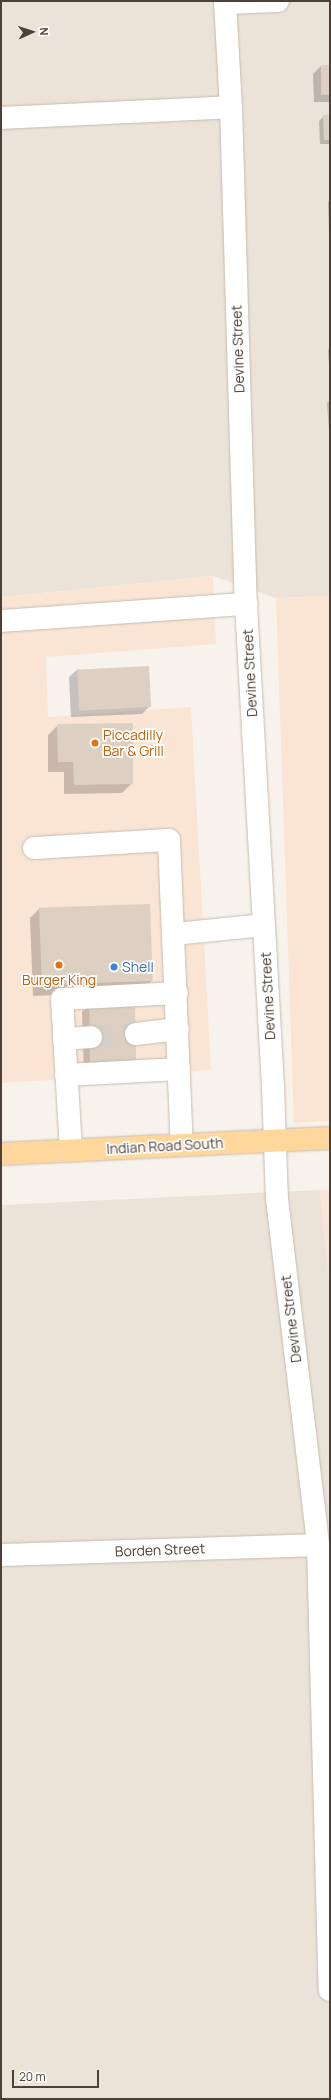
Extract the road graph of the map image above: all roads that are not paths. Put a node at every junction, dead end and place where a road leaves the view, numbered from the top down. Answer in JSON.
{"nodes":[{"id":1,"x":278,"y":1,"type":"edge"},
{"id":2,"x":225,"y":2,"type":"edge"},
{"id":3,"x":231,"y":107,"type":"junction"},
{"id":4,"x":1,"y":118,"type":"edge"},
{"id":5,"x":246,"y":604,"type":"junction"},
{"id":6,"x":1,"y":621,"type":"edge"},
{"id":7,"x":34,"y":848,"type":"dead end"},
{"id":8,"x":264,"y":925,"type":"junction"},
{"id":9,"x":174,"y":934,"type":"junction"},
{"id":10,"x":177,"y":993,"type":"junction"},
{"id":11,"x":178,"y":1029,"type":"junction"},
{"id":12,"x":136,"y":1034,"type":"tunnel mouth"},
{"id":13,"x":91,"y":1037,"type":"tunnel mouth"},
{"id":14,"x":64,"y":1039,"type":"junction"},
{"id":15,"x":179,"y":1069,"type":"junction"},
{"id":16,"x":66,"y":1076,"type":"junction"},
{"id":17,"x":330,"y":1138,"type":"edge"},
{"id":18,"x":275,"y":1141,"type":"junction"},
{"id":19,"x":182,"y":1145,"type":"junction"},
{"id":20,"x":70,"y":1150,"type":"junction"},
{"id":21,"x":1,"y":1154,"type":"edge"},
{"id":22,"x":318,"y":1545,"type":"junction"},
{"id":23,"x":1,"y":1555,"type":"edge"},
{"id":24,"x":330,"y":1990,"type":"edge"}],
"edges":[{"from":1,"to":2,"type":"street"},
{"from":2,"to":3,"type":"street","name":"Devine Street"},
{"from":3,"to":4,"type":"street"},
{"from":3,"to":5,"type":"street","name":"Devine Street"},
{"from":5,"to":6,"type":"street"},
{"from":5,"to":8,"type":"street","name":"Devine Street"},
{"from":7,"to":9,"type":"street"},
{"from":8,"to":9,"type":"street"},
{"from":8,"to":18,"type":"street","name":"Devine Street"},
{"from":9,"to":10,"type":"street"},
{"from":10,"to":11,"type":"street"},
{"from":10,"to":14,"type":"street"},
{"from":11,"to":12,"type":"street"},
{"from":11,"to":15,"type":"street"},
{"from":13,"to":14,"type":"street"},
{"from":14,"to":16,"type":"street"},
{"from":15,"to":16,"type":"street"},
{"from":15,"to":19,"type":"street"},
{"from":16,"to":20,"type":"street"},
{"from":17,"to":18,"type":"main road","name":"Indian Road South"},
{"from":18,"to":19,"type":"main road","name":"Indian Road South"},
{"from":18,"to":22,"type":"street","name":"Devine Street"},
{"from":19,"to":20,"type":"main road","name":"Indian Road South"},
{"from":20,"to":21,"type":"main road","name":"Indian Road South"},
{"from":22,"to":23,"type":"street","name":"Borden Street"},
{"from":22,"to":24,"type":"street","name":"Devine Street"}]}
